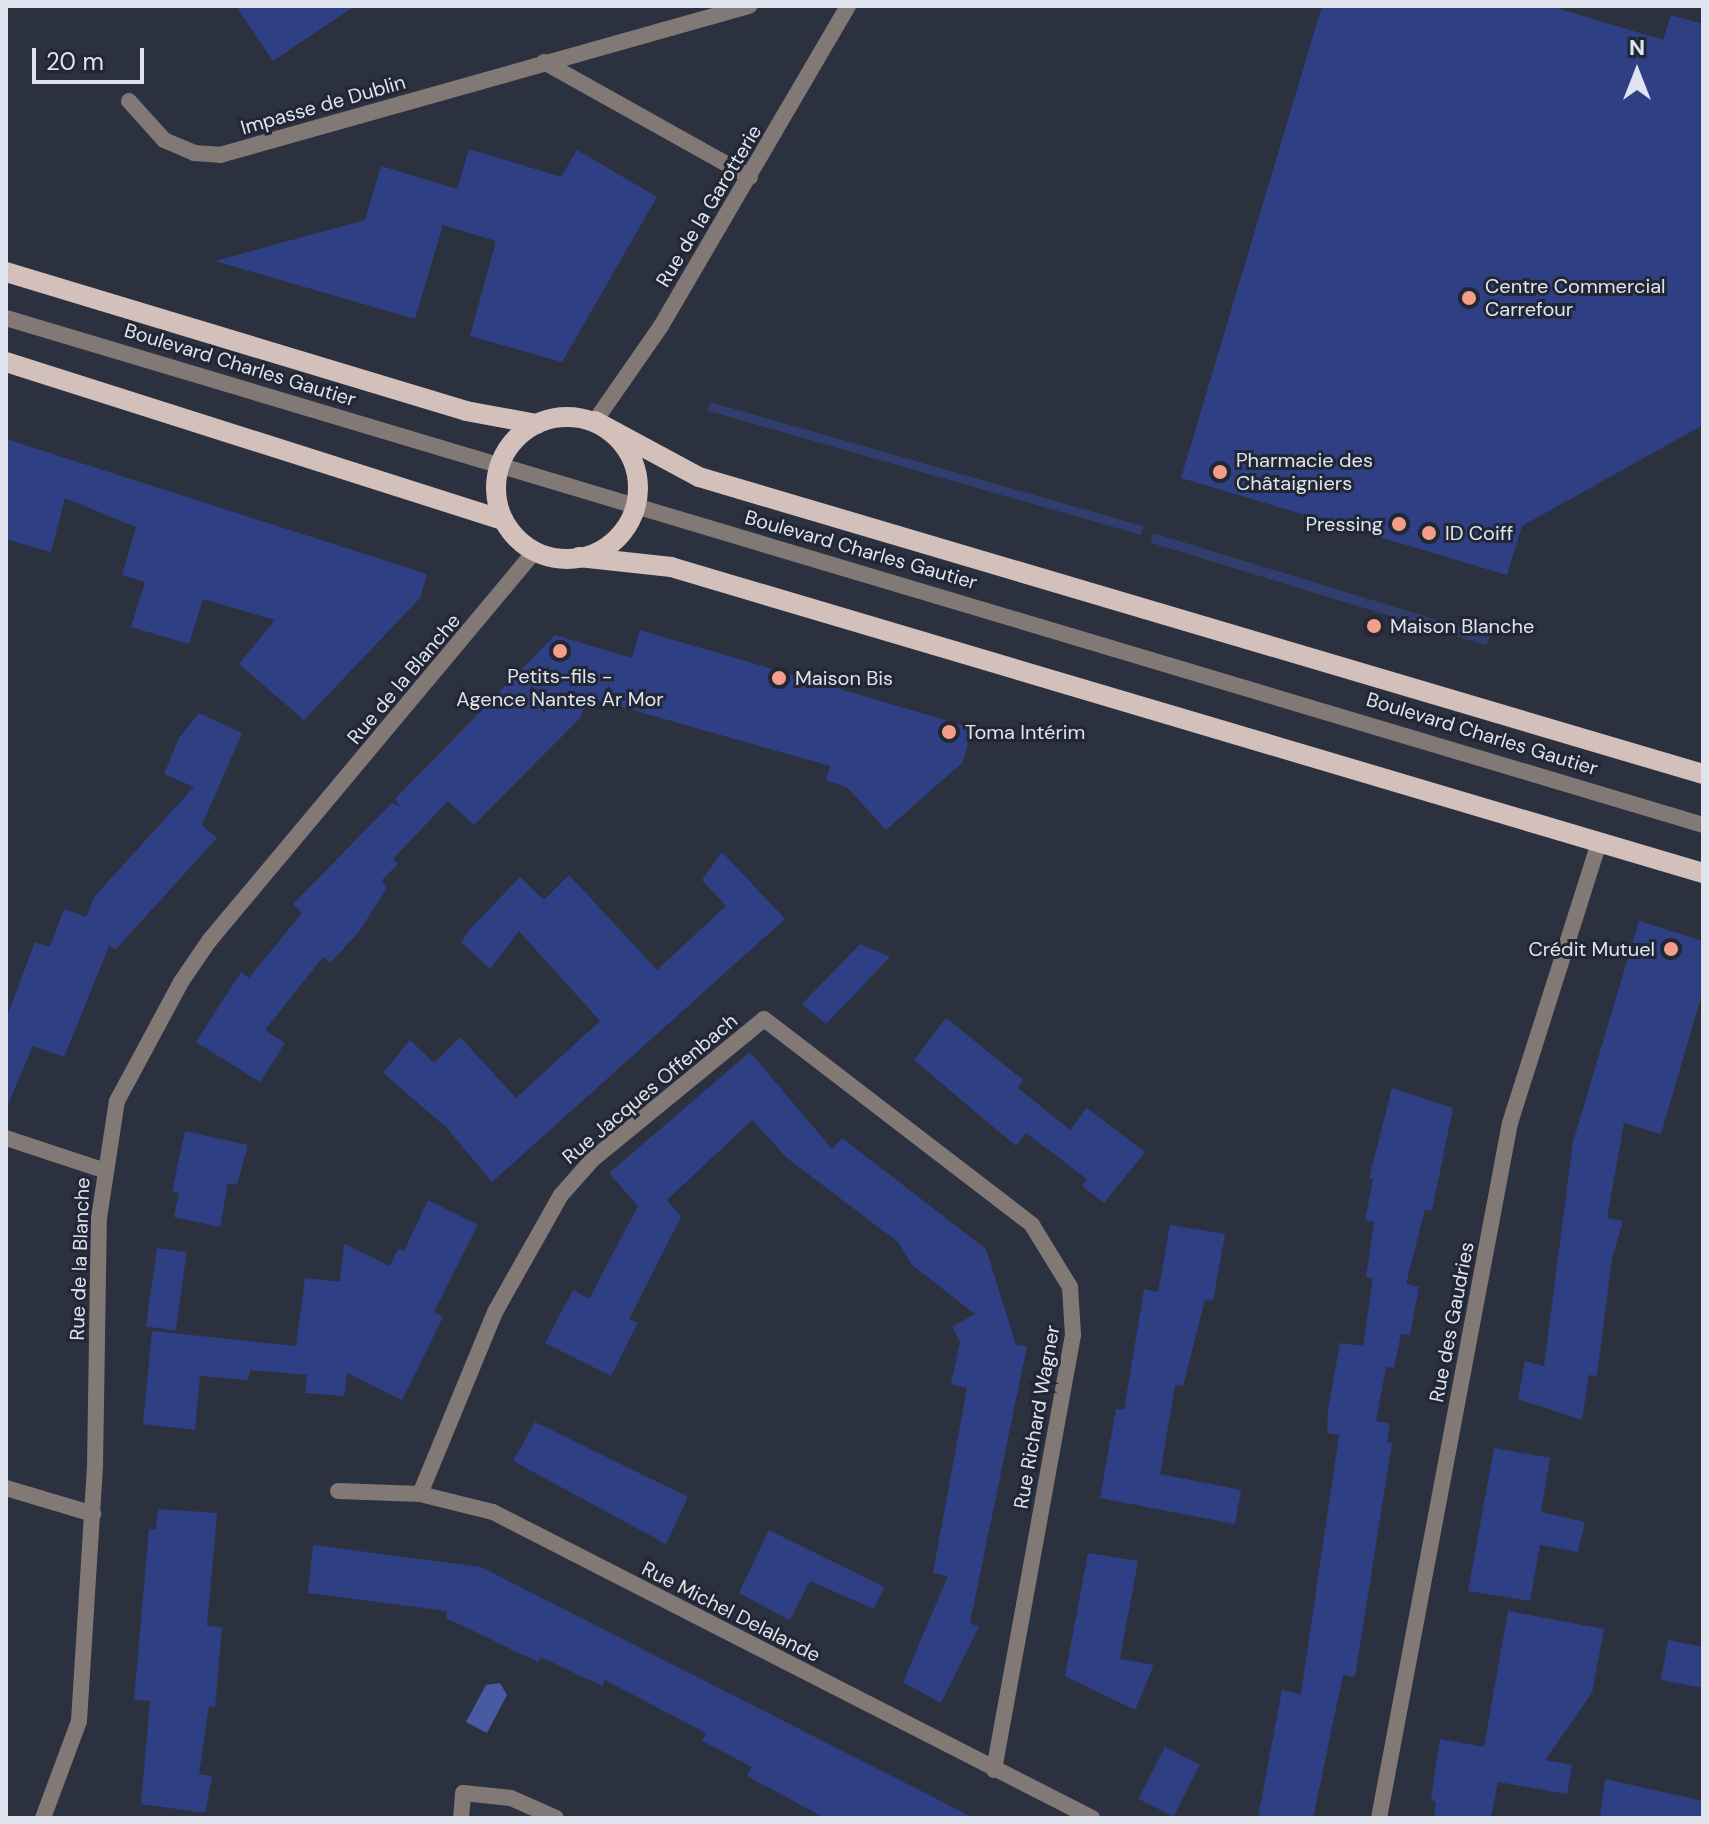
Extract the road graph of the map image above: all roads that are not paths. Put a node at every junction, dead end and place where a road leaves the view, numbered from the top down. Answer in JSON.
{"nodes":[{"id":1,"x":749,"y":6,"type":"edge"},
{"id":2,"x":848,"y":6,"type":"edge"},
{"id":3,"x":544,"y":62,"type":"junction"},
{"id":4,"x":129,"y":101,"type":"dead end"},
{"id":5,"x":750,"y":177,"type":"junction"},
{"id":6,"x":6,"y":272,"type":"edge"},
{"id":7,"x":6,"y":318,"type":"edge"},
{"id":8,"x":6,"y":362,"type":"edge"},
{"id":9,"x":595,"y":421,"type":"junction"},
{"id":10,"x":537,"y":424,"type":"junction"},
{"id":11,"x":499,"y":464,"type":"junction"},
{"id":12,"x":634,"y":508,"type":"junction"},
{"id":13,"x":503,"y":520,"type":"junction"},
{"id":14,"x":535,"y":551,"type":"junction"},
{"id":15,"x":579,"y":557,"type":"junction"},
{"id":16,"x":1703,"y":774,"type":"edge"},
{"id":17,"x":1703,"y":825,"type":"edge"},
{"id":18,"x":1599,"y":842,"type":"junction"},
{"id":19,"x":1703,"y":873,"type":"edge"},
{"id":20,"x":764,"y":1019,"type":"joint"},
{"id":21,"x":6,"y":1138,"type":"edge"},
{"id":22,"x":103,"y":1170,"type":"junction"},
{"id":23,"x":6,"y":1488,"type":"edge"},
{"id":24,"x":338,"y":1491,"type":"dead end"},
{"id":25,"x":420,"y":1494,"type":"junction"},
{"id":26,"x":93,"y":1514,"type":"junction"},
{"id":27,"x":994,"y":1770,"type":"junction"},
{"id":28,"x":43,"y":1818,"type":"edge"},
{"id":29,"x":461,"y":1818,"type":"edge"},
{"id":30,"x":556,"y":1818,"type":"edge"},
{"id":31,"x":1092,"y":1818,"type":"edge"},
{"id":32,"x":1379,"y":1818,"type":"edge"}],
"edges":[{"from":1,"to":3,"type":"street","name":"Impasse de Dublin"},
{"from":2,"to":5,"type":"street","name":"Rue de la Garotterie"},
{"from":3,"to":4,"type":"street","name":"Impasse de Dublin"},
{"from":3,"to":5,"type":"street"},
{"from":5,"to":9,"type":"street","name":"Rue de la Garotterie"},
{"from":6,"to":10,"type":"main road","name":"Boulevard Charles Gautier"},
{"from":7,"to":11,"type":"street","name":"Boulevard Charles Gautier"},
{"from":8,"to":13,"type":"main road"},
{"from":9,"to":10,"type":"main road","name":"Boulevard Charles Gautier"},
{"from":9,"to":12,"type":"main road"},
{"from":9,"to":16,"type":"main road","name":"Boulevard Charles Gautier"},
{"from":10,"to":11,"type":"main road"},
{"from":11,"to":12,"type":"street","name":"Boulevard Charles Gautier"},
{"from":11,"to":13,"type":"main road"},
{"from":12,"to":15,"type":"main road"},
{"from":12,"to":17,"type":"street","name":"Boulevard Charles Gautier"},
{"from":13,"to":14,"type":"main road"},
{"from":14,"to":15,"type":"main road"},
{"from":14,"to":22,"type":"street","name":"Rue de la Blanche"},
{"from":15,"to":18,"type":"main road"},
{"from":18,"to":19,"type":"main road"},
{"from":18,"to":32,"type":"street","name":"Rue des Gaudries"},
{"from":20,"to":25,"type":"street","name":"Rue Jacques Offenbach"},
{"from":20,"to":27,"type":"street","name":"Rue Richard Wagner"},
{"from":21,"to":22,"type":"street"},
{"from":22,"to":26,"type":"street","name":"Rue de la Blanche"},
{"from":23,"to":26,"type":"street"},
{"from":24,"to":25,"type":"street","name":"Rue Michel Delalande"},
{"from":25,"to":27,"type":"street","name":"Rue Michel Delalande"},
{"from":26,"to":28,"type":"street","name":"Rue de la Blanche"},
{"from":27,"to":31,"type":"street","name":"Rue Michel Delalande"},
{"from":29,"to":30,"type":"street"}]}
